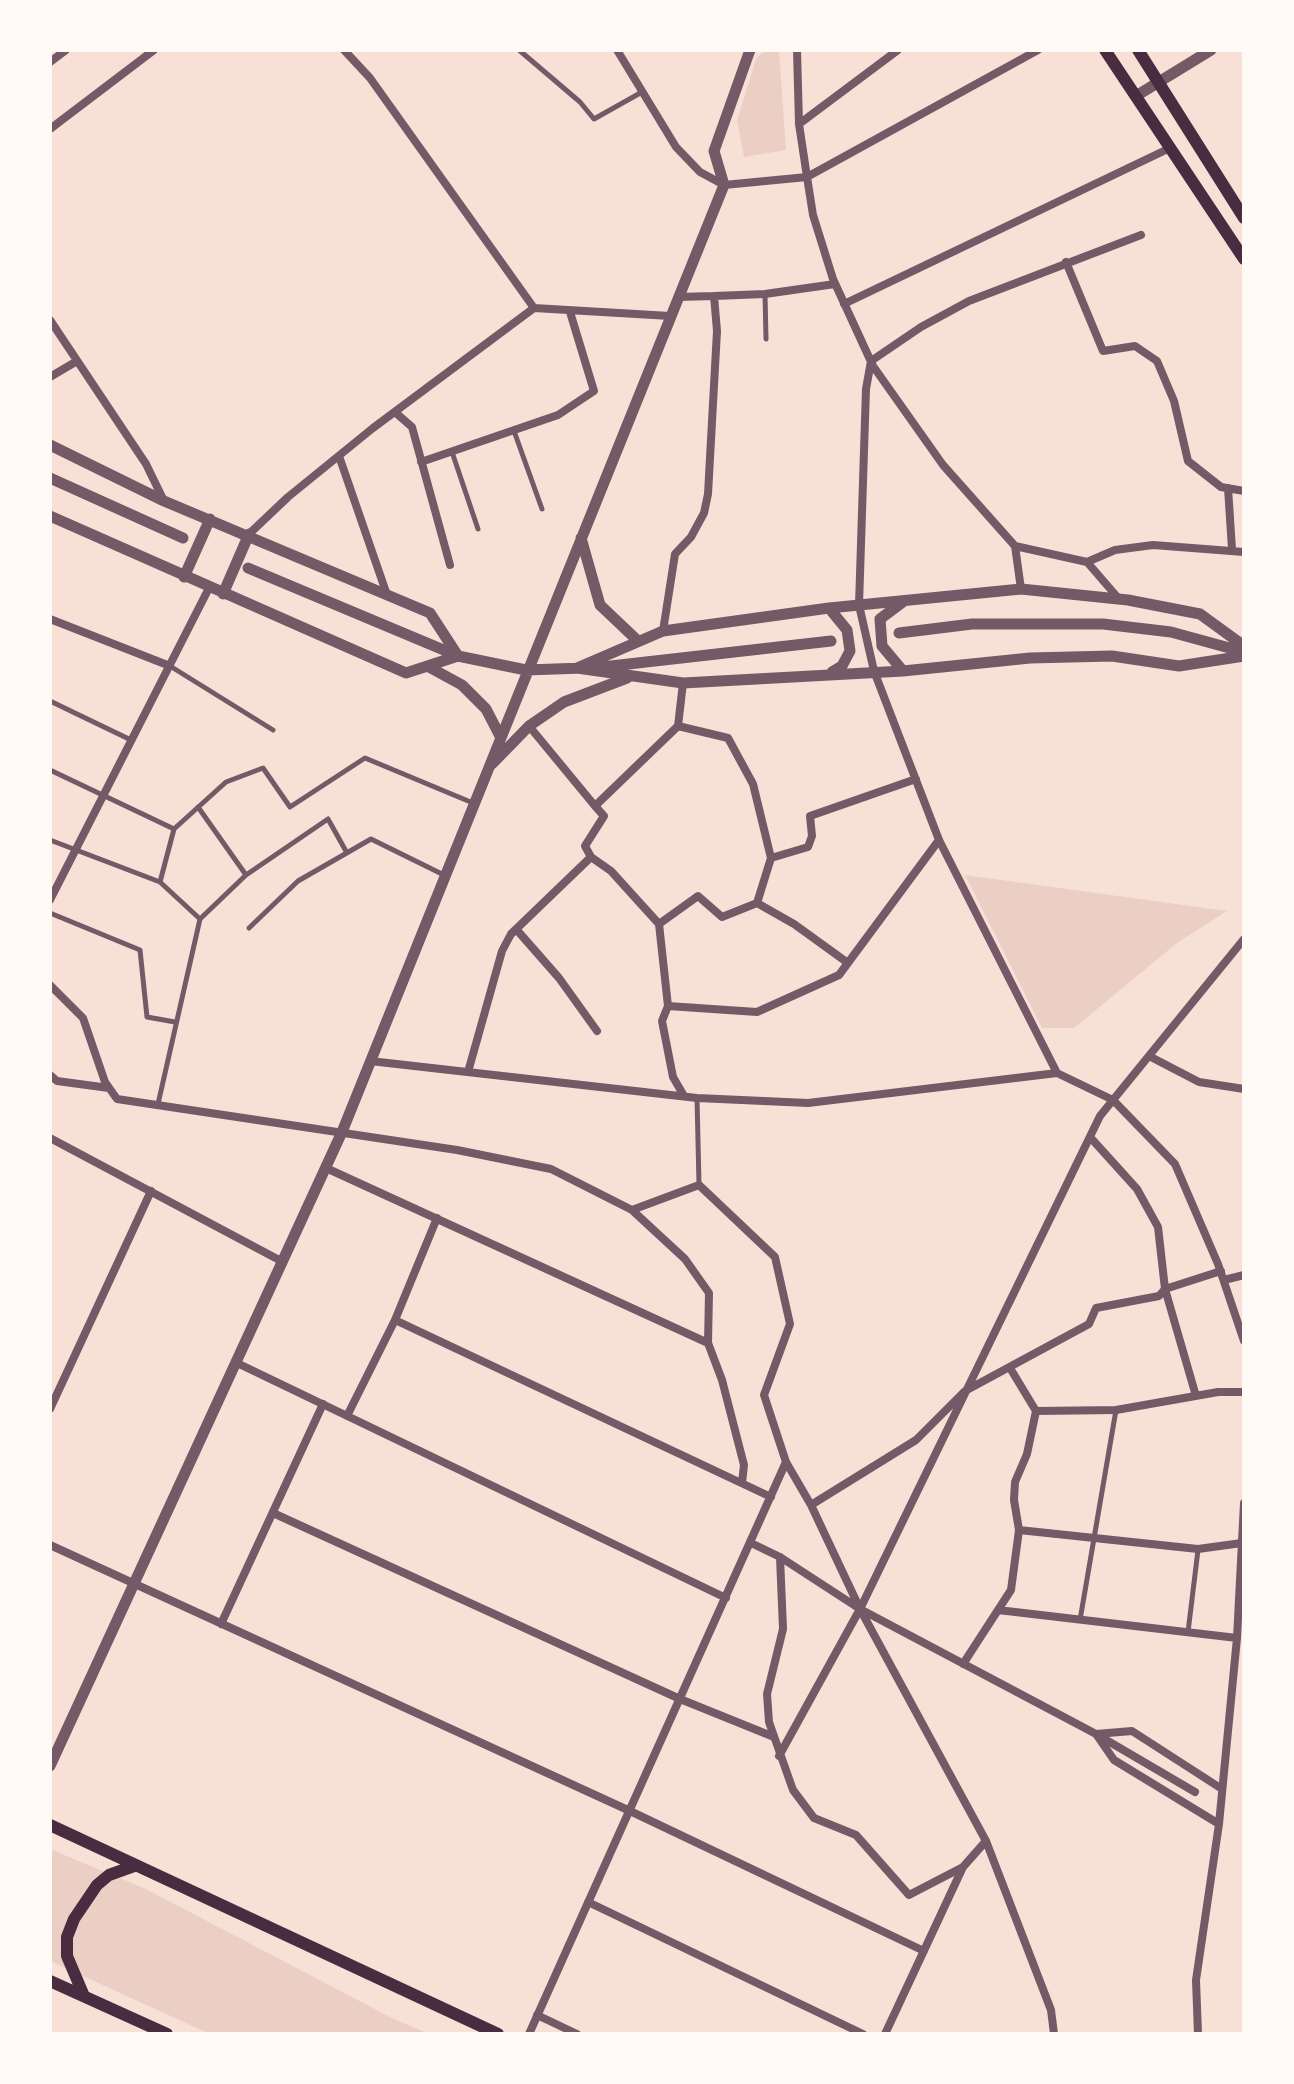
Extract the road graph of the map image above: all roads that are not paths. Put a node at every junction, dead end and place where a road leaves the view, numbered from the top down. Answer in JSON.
{"nodes":[{"id":1,"x":66,"y":50,"type":"edge"},
{"id":2,"x":154,"y":50,"type":"edge"},
{"id":3,"x":344,"y":50,"type":"edge"},
{"id":4,"x":519,"y":50,"type":"edge"},
{"id":5,"x":618,"y":50,"type":"edge"},
{"id":6,"x":750,"y":50,"type":"edge"},
{"id":7,"x":797,"y":50,"type":"edge"},
{"id":8,"x":898,"y":50,"type":"edge"},
{"id":9,"x":1038,"y":50,"type":"edge"},
{"id":10,"x":1105,"y":50,"type":"edge"},
{"id":11,"x":1138,"y":50,"type":"edge"},
{"id":12,"x":1211,"y":50,"type":"edge"},
{"id":13,"x":50,"y":62,"type":"edge"},
{"id":14,"x":1158,"y":82,"type":"junction"},
{"id":15,"x":642,"y":91,"type":"junction"},
{"id":16,"x":1136,"y":96,"type":"junction"},
{"id":17,"x":799,"y":124,"type":"junction"},
{"id":18,"x":50,"y":129,"type":"edge"},
{"id":19,"x":1170,"y":148,"type":"junction"},
{"id":20,"x":807,"y":177,"type":"junction"},
{"id":21,"x":724,"y":185,"type":"junction"},
{"id":22,"x":1244,"y":218,"type":"edge"},
{"id":23,"x":1141,"y":235,"type":"dead end"},
{"id":24,"x":1244,"y":259,"type":"edge"},
{"id":25,"x":1066,"y":262,"type":"junction"},
{"id":26,"x":835,"y":284,"type":"junction"},
{"id":27,"x":765,"y":294,"type":"junction"},
{"id":28,"x":714,"y":296,"type":"junction"},
{"id":29,"x":678,"y":297,"type":"junction"},
{"id":30,"x":844,"y":304,"type":"junction"},
{"id":31,"x":534,"y":308,"type":"junction"},
{"id":32,"x":570,"y":312,"type":"junction"},
{"id":33,"x":670,"y":316,"type":"junction"},
{"id":34,"x":50,"y":320,"type":"edge"},
{"id":35,"x":766,"y":339,"type":"dead end"},
{"id":36,"x":77,"y":361,"type":"junction"},
{"id":37,"x":871,"y":361,"type":"junction"},
{"id":38,"x":50,"y":377,"type":"edge"},
{"id":39,"x":396,"y":413,"type":"junction"},
{"id":40,"x":514,"y":430,"type":"junction"},
{"id":41,"x":50,"y":445,"type":"edge"},
{"id":42,"x":451,"y":451,"type":"junction"},
{"id":43,"x":339,"y":456,"type":"junction"},
{"id":44,"x":421,"y":462,"type":"junction"},
{"id":45,"x":50,"y":478,"type":"edge"},
{"id":46,"x":1228,"y":488,"type":"junction"},
{"id":47,"x":1244,"y":491,"type":"edge"},
{"id":48,"x":164,"y":501,"type":"junction"},
{"id":49,"x":542,"y":509,"type":"dead end"},
{"id":50,"x":50,"y":516,"type":"edge"},
{"id":51,"x":210,"y":519,"type":"junction"},
{"id":52,"x":478,"y":529,"type":"dead end"},
{"id":53,"x":249,"y":534,"type":"junction"},
{"id":54,"x":580,"y":536,"type":"junction"},
{"id":55,"x":183,"y":538,"type":"dead end"},
{"id":56,"x":1015,"y":546,"type":"junction"},
{"id":57,"x":1232,"y":549,"type":"junction"},
{"id":58,"x":1244,"y":552,"type":"edge"},
{"id":59,"x":1087,"y":562,"type":"junction"},
{"id":60,"x":450,"y":565,"type":"dead end"},
{"id":61,"x":248,"y":568,"type":"dead end"},
{"id":62,"x":184,"y":577,"type":"junction"},
{"id":63,"x":209,"y":588,"type":"junction"},
{"id":64,"x":1021,"y":589,"type":"junction"},
{"id":65,"x":386,"y":592,"type":"junction"},
{"id":66,"x":223,"y":594,"type":"junction"},
{"id":67,"x":1119,"y":599,"type":"junction"},
{"id":68,"x":904,"y":601,"type":"junction"},
{"id":69,"x":859,"y":605,"type":"junction"},
{"id":70,"x":829,"y":608,"type":"junction"},
{"id":71,"x":50,"y":619,"type":"edge"},
{"id":72,"x":663,"y":631,"type":"junction"},
{"id":73,"x":899,"y":633,"type":"dead end"},
{"id":74,"x":638,"y":641,"type":"junction"},
{"id":75,"x":831,"y":641,"type":"dead end"},
{"id":76,"x":1244,"y":651,"type":"edge"},
{"id":77,"x":458,"y":656,"type":"junction"},
{"id":78,"x":170,"y":666,"type":"junction"},
{"id":79,"x":429,"y":667,"type":"junction"},
{"id":80,"x":577,"y":668,"type":"junction"},
{"id":81,"x":526,"y":670,"type":"junction"},
{"id":82,"x":874,"y":671,"type":"junction"},
{"id":83,"x":903,"y":671,"type":"junction"},
{"id":84,"x":828,"y":674,"type":"junction"},
{"id":85,"x":629,"y":677,"type":"junction"},
{"id":86,"x":683,"y":683,"type":"junction"},
{"id":87,"x":50,"y":701,"type":"edge"},
{"id":88,"x":529,"y":726,"type":"junction"},
{"id":89,"x":678,"y":726,"type":"junction"},
{"id":90,"x":273,"y":730,"type":"dead end"},
{"id":91,"x":500,"y":736,"type":"junction"},
{"id":92,"x":131,"y":740,"type":"junction"},
{"id":93,"x":50,"y":770,"type":"edge"},
{"id":94,"x":487,"y":771,"type":"junction"},
{"id":95,"x":916,"y":779,"type":"junction"},
{"id":96,"x":104,"y":794,"type":"junction"},
{"id":97,"x":473,"y":803,"type":"junction"},
{"id":98,"x":595,"y":806,"type":"junction"},
{"id":99,"x":198,"y":807,"type":"junction"},
{"id":100,"x":174,"y":829,"type":"junction"},
{"id":101,"x":50,"y":840,"type":"edge"},
{"id":102,"x":939,"y":840,"type":"junction"},
{"id":103,"x":75,"y":851,"type":"junction"},
{"id":104,"x":347,"y":853,"type":"junction"},
{"id":105,"x":591,"y":857,"type":"junction"},
{"id":106,"x":771,"y":858,"type":"junction"},
{"id":107,"x":246,"y":875,"type":"junction"},
{"id":108,"x":445,"y":875,"type":"junction"},
{"id":109,"x":160,"y":882,"type":"junction"},
{"id":110,"x":50,"y":900,"type":"edge"},
{"id":111,"x":757,"y":903,"type":"junction"},
{"id":112,"x":50,"y":913,"type":"edge"},
{"id":113,"x":200,"y":919,"type":"junction"},
{"id":114,"x":659,"y":924,"type":"junction"},
{"id":115,"x":249,"y":928,"type":"dead end"},
{"id":116,"x":516,"y":929,"type":"junction"},
{"id":117,"x":1244,"y":939,"type":"edge"},
{"id":118,"x":848,"y":963,"type":"junction"},
{"id":119,"x":50,"y":985,"type":"edge"},
{"id":120,"x":668,"y":1006,"type":"junction"},
{"id":121,"x":175,"y":1022,"type":"junction"},
{"id":122,"x":597,"y":1031,"type":"dead end"},
{"id":123,"x":1149,"y":1056,"type":"junction"},
{"id":124,"x":370,"y":1061,"type":"junction"},
{"id":125,"x":468,"y":1072,"type":"junction"},
{"id":126,"x":1057,"y":1073,"type":"junction"},
{"id":127,"x":50,"y":1075,"type":"edge"},
{"id":128,"x":109,"y":1088,"type":"junction"},
{"id":129,"x":1244,"y":1089,"type":"edge"},
{"id":130,"x":684,"y":1096,"type":"junction"},
{"id":131,"x":697,"y":1098,"type":"junction"},
{"id":132,"x":1113,"y":1100,"type":"junction"},
{"id":133,"x":158,"y":1104,"type":"junction"},
{"id":134,"x":342,"y":1132,"type":"junction"},
{"id":135,"x":1090,"y":1137,"type":"junction"},
{"id":136,"x":50,"y":1138,"type":"edge"},
{"id":137,"x":326,"y":1168,"type":"junction"},
{"id":138,"x":699,"y":1185,"type":"junction"},
{"id":139,"x":151,"y":1191,"type":"junction"},
{"id":140,"x":632,"y":1210,"type":"junction"},
{"id":141,"x":437,"y":1218,"type":"junction"},
{"id":142,"x":283,"y":1262,"type":"junction"},
{"id":143,"x":1244,"y":1275,"type":"edge"},
{"id":144,"x":1222,"y":1276,"type":"junction"},
{"id":145,"x":1165,"y":1289,"type":"junction"},
{"id":146,"x":395,"y":1320,"type":"junction"},
{"id":147,"x":1244,"y":1341,"type":"edge"},
{"id":148,"x":708,"y":1343,"type":"junction"},
{"id":149,"x":237,"y":1363,"type":"junction"},
{"id":150,"x":1010,"y":1368,"type":"junction"},
{"id":151,"x":965,"y":1391,"type":"junction"},
{"id":152,"x":1244,"y":1392,"type":"edge"},
{"id":153,"x":1196,"y":1396,"type":"junction"},
{"id":154,"x":323,"y":1404,"type":"junction"},
{"id":155,"x":50,"y":1409,"type":"edge"},
{"id":156,"x":1116,"y":1410,"type":"junction"},
{"id":157,"x":1036,"y":1411,"type":"junction"},
{"id":158,"x":347,"y":1416,"type":"junction"},
{"id":159,"x":786,"y":1462,"type":"junction"},
{"id":160,"x":742,"y":1483,"type":"junction"},
{"id":161,"x":771,"y":1497,"type":"junction"},
{"id":162,"x":1244,"y":1503,"type":"edge"},
{"id":163,"x":811,"y":1505,"type":"junction"},
{"id":164,"x":273,"y":1513,"type":"junction"},
{"id":165,"x":1019,"y":1530,"type":"junction"},
{"id":166,"x":1095,"y":1539,"type":"junction"},
{"id":167,"x":751,"y":1543,"type":"junction"},
{"id":168,"x":1242,"y":1543,"type":"junction"},
{"id":169,"x":50,"y":1545,"type":"edge"},
{"id":170,"x":1198,"y":1549,"type":"junction"},
{"id":171,"x":780,"y":1557,"type":"junction"},
{"id":172,"x":135,"y":1585,"type":"junction"},
{"id":173,"x":726,"y":1598,"type":"junction"},
{"id":174,"x":860,"y":1609,"type":"junction"},
{"id":175,"x":998,"y":1610,"type":"junction"},
{"id":176,"x":1080,"y":1620,"type":"junction"},
{"id":177,"x":221,"y":1624,"type":"junction"},
{"id":178,"x":1188,"y":1632,"type":"junction"},
{"id":179,"x":1237,"y":1638,"type":"junction"},
{"id":180,"x":963,"y":1664,"type":"junction"},
{"id":181,"x":680,"y":1699,"type":"junction"},
{"id":182,"x":1096,"y":1734,"type":"junction"},
{"id":183,"x":774,"y":1737,"type":"junction"},
{"id":184,"x":779,"y":1756,"type":"junction"},
{"id":185,"x":50,"y":1766,"type":"edge"},
{"id":186,"x":1222,"y":1789,"type":"junction"},
{"id":187,"x":1195,"y":1792,"type":"dead end"},
{"id":188,"x":630,"y":1811,"type":"junction"},
{"id":189,"x":1219,"y":1824,"type":"junction"},
{"id":190,"x":50,"y":1825,"type":"edge"},
{"id":191,"x":986,"y":1841,"type":"junction"},
{"id":192,"x":134,"y":1866,"type":"junction"},
{"id":193,"x":963,"y":1867,"type":"junction"},
{"id":194,"x":588,"y":1902,"type":"junction"},
{"id":195,"x":924,"y":1951,"type":"junction"},
{"id":196,"x":50,"y":1981,"type":"edge"},
{"id":197,"x":84,"y":1996,"type":"junction"},
{"id":198,"x":537,"y":2015,"type":"junction"},
{"id":199,"x":167,"y":2034,"type":"edge"},
{"id":200,"x":498,"y":2034,"type":"edge"},
{"id":201,"x":529,"y":2034,"type":"edge"},
{"id":202,"x":577,"y":2034,"type":"edge"},
{"id":203,"x":863,"y":2034,"type":"edge"},
{"id":204,"x":885,"y":2034,"type":"edge"},
{"id":205,"x":1054,"y":2034,"type":"edge"},
{"id":206,"x":1198,"y":2034,"type":"edge"}],
"edges":[{"from":1,"to":13,"type":"street"},
{"from":2,"to":18,"type":"street"},
{"from":3,"to":31,"type":"street"},
{"from":4,"to":15,"type":"lane"},
{"from":5,"to":15,"type":"street"},
{"from":6,"to":21,"type":"street"},
{"from":7,"to":17,"type":"street"},
{"from":8,"to":17,"type":"street"},
{"from":9,"to":20,"type":"street"},
{"from":10,"to":16,"type":"main road"},
{"from":11,"to":14,"type":"main road"},
{"from":12,"to":14,"type":"street"},
{"from":14,"to":16,"type":"street"},
{"from":14,"to":22,"type":"main road"},
{"from":15,"to":21,"type":"street"},
{"from":16,"to":19,"type":"main road"},
{"from":17,"to":20,"type":"street"},
{"from":19,"to":24,"type":"main road"},
{"from":19,"to":30,"type":"street"},
{"from":20,"to":21,"type":"street"},
{"from":20,"to":26,"type":"street"},
{"from":21,"to":29,"type":"street"},
{"from":23,"to":25,"type":"street"},
{"from":25,"to":37,"type":"street"},
{"from":25,"to":46,"type":"street"},
{"from":26,"to":27,"type":"street"},
{"from":26,"to":30,"type":"street"},
{"from":27,"to":28,"type":"street"},
{"from":27,"to":35,"type":"lane"},
{"from":28,"to":29,"type":"street"},
{"from":28,"to":72,"type":"street"},
{"from":29,"to":33,"type":"street"},
{"from":30,"to":37,"type":"street"},
{"from":31,"to":32,"type":"street"},
{"from":31,"to":39,"type":"street"},
{"from":32,"to":33,"type":"street"},
{"from":32,"to":40,"type":"street"},
{"from":33,"to":54,"type":"street"},
{"from":34,"to":36,"type":"street"},
{"from":36,"to":38,"type":"street"},
{"from":36,"to":48,"type":"street"},
{"from":37,"to":56,"type":"street"},
{"from":37,"to":69,"type":"street"},
{"from":39,"to":43,"type":"street"},
{"from":39,"to":44,"type":"street"},
{"from":40,"to":42,"type":"street"},
{"from":40,"to":49,"type":"lane"},
{"from":41,"to":48,"type":"street"},
{"from":42,"to":44,"type":"street"},
{"from":42,"to":52,"type":"lane"},
{"from":43,"to":53,"type":"street"},
{"from":43,"to":65,"type":"street"},
{"from":44,"to":60,"type":"street"},
{"from":45,"to":55,"type":"street"},
{"from":46,"to":47,"type":"street"},
{"from":46,"to":57,"type":"street"},
{"from":48,"to":51,"type":"street"},
{"from":50,"to":62,"type":"street"},
{"from":51,"to":53,"type":"street"},
{"from":51,"to":62,"type":"street"},
{"from":53,"to":65,"type":"street"},
{"from":53,"to":66,"type":"street"},
{"from":54,"to":74,"type":"street"},
{"from":54,"to":81,"type":"street"},
{"from":56,"to":59,"type":"street"},
{"from":56,"to":64,"type":"street"},
{"from":57,"to":58,"type":"street"},
{"from":57,"to":59,"type":"street"},
{"from":59,"to":67,"type":"street"},
{"from":61,"to":77,"type":"street"},
{"from":62,"to":63,"type":"street"},
{"from":63,"to":66,"type":"street"},
{"from":63,"to":78,"type":"street"},
{"from":64,"to":67,"type":"street"},
{"from":64,"to":68,"type":"street"},
{"from":65,"to":77,"type":"street"},
{"from":66,"to":79,"type":"street"},
{"from":67,"to":76,"type":"street"},
{"from":68,"to":69,"type":"street"},
{"from":68,"to":83,"type":"street"},
{"from":69,"to":70,"type":"street"},
{"from":69,"to":82,"type":"street"},
{"from":70,"to":72,"type":"street"},
{"from":70,"to":84,"type":"street"},
{"from":71,"to":78,"type":"street"},
{"from":72,"to":74,"type":"street"},
{"from":73,"to":76,"type":"street"},
{"from":74,"to":80,"type":"street"},
{"from":75,"to":80,"type":"street"},
{"from":76,"to":83,"type":"street"},
{"from":77,"to":79,"type":"street"},
{"from":77,"to":81,"type":"street"},
{"from":78,"to":90,"type":"lane"},
{"from":78,"to":92,"type":"street"},
{"from":79,"to":91,"type":"street"},
{"from":80,"to":81,"type":"street"},
{"from":80,"to":85,"type":"street"},
{"from":81,"to":91,"type":"street"},
{"from":82,"to":83,"type":"street"},
{"from":82,"to":84,"type":"street"},
{"from":82,"to":95,"type":"street"},
{"from":84,"to":86,"type":"street"},
{"from":85,"to":86,"type":"street"},
{"from":85,"to":88,"type":"street"},
{"from":86,"to":89,"type":"street"},
{"from":87,"to":92,"type":"lane"},
{"from":88,"to":94,"type":"street"},
{"from":88,"to":98,"type":"street"},
{"from":89,"to":98,"type":"street"},
{"from":89,"to":106,"type":"street"},
{"from":91,"to":94,"type":"street"},
{"from":92,"to":96,"type":"street"},
{"from":93,"to":96,"type":"lane"},
{"from":94,"to":97,"type":"street"},
{"from":95,"to":102,"type":"street"},
{"from":95,"to":106,"type":"street"},
{"from":96,"to":100,"type":"lane"},
{"from":96,"to":103,"type":"street"},
{"from":97,"to":99,"type":"lane"},
{"from":97,"to":108,"type":"street"},
{"from":98,"to":105,"type":"street"},
{"from":99,"to":100,"type":"lane"},
{"from":99,"to":107,"type":"lane"},
{"from":100,"to":109,"type":"lane"},
{"from":101,"to":103,"type":"lane"},
{"from":102,"to":118,"type":"street"},
{"from":102,"to":126,"type":"street"},
{"from":103,"to":109,"type":"lane"},
{"from":103,"to":110,"type":"street"},
{"from":104,"to":107,"type":"lane"},
{"from":104,"to":108,"type":"lane"},
{"from":104,"to":115,"type":"lane"},
{"from":105,"to":114,"type":"street"},
{"from":105,"to":116,"type":"street"},
{"from":106,"to":111,"type":"street"},
{"from":107,"to":113,"type":"lane"},
{"from":108,"to":124,"type":"street"},
{"from":109,"to":113,"type":"lane"},
{"from":111,"to":114,"type":"street"},
{"from":111,"to":118,"type":"street"},
{"from":112,"to":121,"type":"lane"},
{"from":113,"to":121,"type":"lane"},
{"from":114,"to":120,"type":"street"},
{"from":116,"to":122,"type":"street"},
{"from":116,"to":125,"type":"street"},
{"from":117,"to":123,"type":"street"},
{"from":118,"to":120,"type":"street"},
{"from":119,"to":128,"type":"street"},
{"from":120,"to":130,"type":"street"},
{"from":121,"to":133,"type":"lane"},
{"from":123,"to":129,"type":"street"},
{"from":123,"to":132,"type":"street"},
{"from":124,"to":125,"type":"street"},
{"from":124,"to":134,"type":"street"},
{"from":125,"to":130,"type":"street"},
{"from":126,"to":131,"type":"street"},
{"from":126,"to":132,"type":"street"},
{"from":127,"to":128,"type":"street"},
{"from":128,"to":133,"type":"street"},
{"from":130,"to":131,"type":"street"},
{"from":131,"to":138,"type":"lane"},
{"from":132,"to":135,"type":"street"},
{"from":132,"to":144,"type":"street"},
{"from":133,"to":134,"type":"street"},
{"from":134,"to":137,"type":"street"},
{"from":134,"to":140,"type":"street"},
{"from":135,"to":145,"type":"street"},
{"from":135,"to":151,"type":"street"},
{"from":136,"to":139,"type":"street"},
{"from":137,"to":141,"type":"street"},
{"from":137,"to":142,"type":"street"},
{"from":138,"to":140,"type":"street"},
{"from":138,"to":159,"type":"street"},
{"from":139,"to":142,"type":"street"},
{"from":139,"to":155,"type":"street"},
{"from":140,"to":148,"type":"street"},
{"from":141,"to":146,"type":"street"},
{"from":141,"to":148,"type":"street"},
{"from":142,"to":149,"type":"street"},
{"from":143,"to":144,"type":"street"},
{"from":144,"to":145,"type":"street"},
{"from":144,"to":147,"type":"street"},
{"from":145,"to":150,"type":"street"},
{"from":145,"to":153,"type":"street"},
{"from":146,"to":158,"type":"street"},
{"from":146,"to":160,"type":"street"},
{"from":148,"to":160,"type":"street"},
{"from":149,"to":154,"type":"street"},
{"from":149,"to":172,"type":"street"},
{"from":150,"to":151,"type":"street"},
{"from":150,"to":157,"type":"street"},
{"from":151,"to":163,"type":"street"},
{"from":151,"to":174,"type":"street"},
{"from":152,"to":153,"type":"street"},
{"from":153,"to":156,"type":"street"},
{"from":154,"to":158,"type":"street"},
{"from":154,"to":164,"type":"street"},
{"from":156,"to":157,"type":"street"},
{"from":156,"to":166,"type":"lane"},
{"from":157,"to":165,"type":"street"},
{"from":158,"to":173,"type":"street"},
{"from":159,"to":161,"type":"street"},
{"from":159,"to":163,"type":"street"},
{"from":160,"to":161,"type":"street"},
{"from":161,"to":167,"type":"street"},
{"from":162,"to":168,"type":"street"},
{"from":163,"to":174,"type":"street"},
{"from":164,"to":177,"type":"street"},
{"from":164,"to":181,"type":"street"},
{"from":165,"to":166,"type":"street"},
{"from":165,"to":175,"type":"street"},
{"from":166,"to":170,"type":"street"},
{"from":166,"to":176,"type":"lane"},
{"from":167,"to":171,"type":"street"},
{"from":167,"to":173,"type":"street"},
{"from":168,"to":170,"type":"street"},
{"from":168,"to":179,"type":"street"},
{"from":169,"to":172,"type":"street"},
{"from":170,"to":178,"type":"lane"},
{"from":171,"to":174,"type":"street"},
{"from":171,"to":183,"type":"street"},
{"from":172,"to":177,"type":"street"},
{"from":172,"to":185,"type":"street"},
{"from":173,"to":181,"type":"street"},
{"from":174,"to":180,"type":"street"},
{"from":174,"to":184,"type":"street"},
{"from":174,"to":191,"type":"street"},
{"from":175,"to":176,"type":"street"},
{"from":175,"to":180,"type":"street"},
{"from":176,"to":178,"type":"street"},
{"from":177,"to":188,"type":"street"},
{"from":178,"to":179,"type":"street"},
{"from":179,"to":186,"type":"street"},
{"from":180,"to":182,"type":"street"},
{"from":181,"to":183,"type":"street"},
{"from":181,"to":188,"type":"street"},
{"from":182,"to":186,"type":"street"},
{"from":182,"to":187,"type":"street"},
{"from":182,"to":189,"type":"street"},
{"from":183,"to":184,"type":"street"},
{"from":184,"to":193,"type":"street"},
{"from":186,"to":189,"type":"street"},
{"from":188,"to":194,"type":"street"},
{"from":188,"to":195,"type":"street"},
{"from":189,"to":206,"type":"street"},
{"from":190,"to":192,"type":"main road"},
{"from":191,"to":193,"type":"street"},
{"from":191,"to":205,"type":"street"},
{"from":192,"to":197,"type":"main road"},
{"from":192,"to":200,"type":"main road"},
{"from":193,"to":195,"type":"street"},
{"from":194,"to":198,"type":"street"},
{"from":194,"to":203,"type":"street"},
{"from":195,"to":204,"type":"street"},
{"from":196,"to":197,"type":"main road"},
{"from":197,"to":199,"type":"main road"},
{"from":198,"to":201,"type":"street"},
{"from":198,"to":202,"type":"street"}]}
